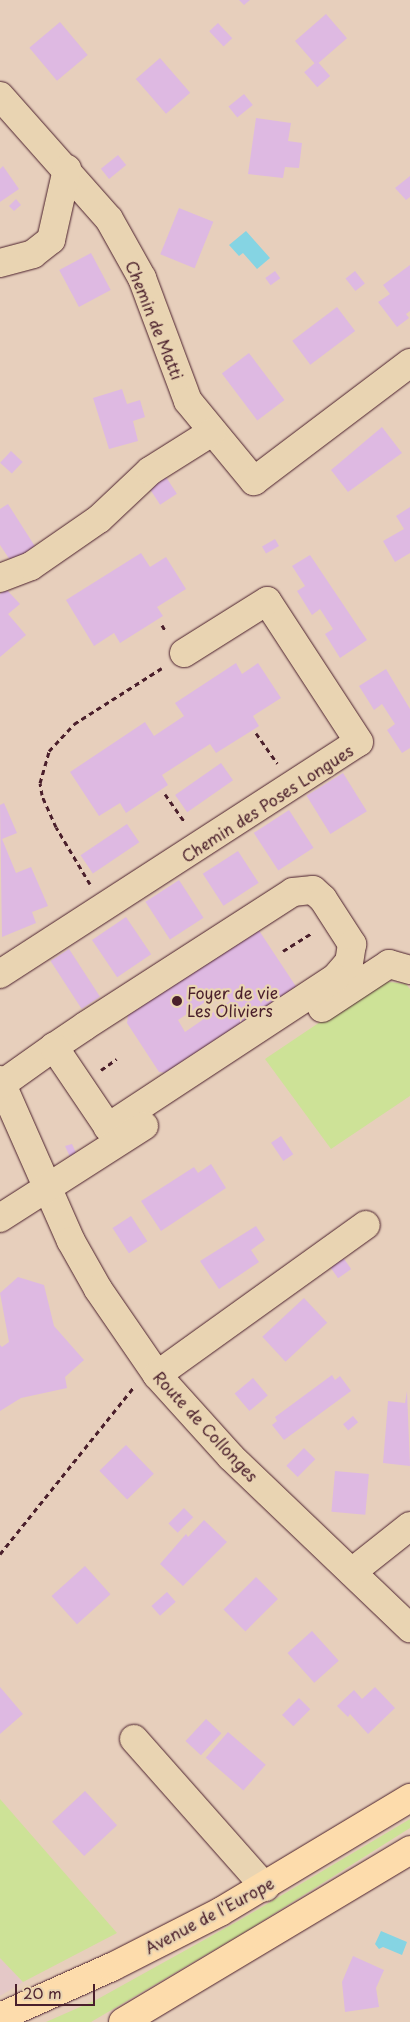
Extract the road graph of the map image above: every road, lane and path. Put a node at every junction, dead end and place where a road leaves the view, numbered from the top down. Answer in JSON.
{"nodes":[{"id":1,"x":0,"y":96,"type":"edge"},
{"id":2,"x":67,"y":169,"type":"junction"},
{"id":3,"x":0,"y":263,"type":"edge"},
{"id":4,"x":410,"y":363,"type":"edge"},
{"id":5,"x":212,"y":432,"type":"junction"},
{"id":6,"x":0,"y":578,"type":"edge"},
{"id":7,"x":184,"y":654,"type":"joint"},
{"id":8,"x":256,"y":733,"type":"dead end"},
{"id":9,"x":292,"y":786,"type":"junction"},
{"id":10,"x":165,"y":794,"type":"dead end"},
{"id":11,"x":200,"y":846,"type":"junction"},
{"id":12,"x":105,"y":908,"type":"junction"},
{"id":13,"x":335,"y":917,"type":"junction"},
{"id":14,"x":283,"y":951,"type":"dead end"},
{"id":15,"x":410,"y":970,"type":"edge"},
{"id":16,"x":0,"y":974,"type":"edge"},
{"id":17,"x":54,"y":1047,"type":"junction"},
{"id":18,"x":1,"y":1082,"type":"edge"},
{"id":19,"x":47,"y":1188,"type":"junction"},
{"id":20,"x":0,"y":1218,"type":"edge"},
{"id":21,"x":366,"y":1225,"type":"dead end"},
{"id":22,"x":154,"y":1370,"type":"junction"},
{"id":23,"x":410,"y":1526,"type":"edge"},
{"id":24,"x":0,"y":1554,"type":"edge"},
{"id":25,"x":352,"y":1572,"type":"junction"},
{"id":26,"x":410,"y":1628,"type":"edge"},
{"id":27,"x":134,"y":1739,"type":"dead end"},
{"id":28,"x":408,"y":1799,"type":"edge"},
{"id":29,"x":410,"y":1850,"type":"edge"},
{"id":30,"x":265,"y":1887,"type":"junction"},
{"id":31,"x":0,"y":2017,"type":"edge"},
{"id":32,"x":123,"y":2022,"type":"edge"}],
"edges":[{"from":1,"to":2,"type":"street","name":"Chemin de Matti"},
{"from":2,"to":3,"type":"street"},
{"from":2,"to":5,"type":"street","name":"Chemin de Matti"},
{"from":4,"to":5,"type":"street","name":"Chemin de Matti"},
{"from":5,"to":6,"type":"street"},
{"from":7,"to":9,"type":"street","name":"Chemin des Poses Longues"},
{"from":7,"to":12,"type":"path"},
{"from":8,"to":9,"type":"path"},
{"from":9,"to":11,"type":"street","name":"Chemin des Poses Longues"},
{"from":10,"to":11,"type":"path"},
{"from":11,"to":12,"type":"street","name":"Chemin des Poses Longues"},
{"from":12,"to":16,"type":"street","name":"Chemin des Poses Longues"},
{"from":13,"to":14,"type":"path"},
{"from":13,"to":17,"type":"street"},
{"from":13,"to":17,"type":"street"},
{"from":15,"to":19,"type":"street"},
{"from":17,"to":18,"type":"street"},
{"from":18,"to":19,"type":"street","name":"Route de Collonges"},
{"from":19,"to":20,"type":"street"},
{"from":19,"to":22,"type":"street","name":"Route de Collonges"},
{"from":21,"to":22,"type":"street"},
{"from":22,"to":24,"type":"path"},
{"from":22,"to":25,"type":"street","name":"Route de Collonges"},
{"from":23,"to":25,"type":"street"},
{"from":25,"to":26,"type":"street","name":"Route de Collonges"},
{"from":27,"to":30,"type":"street"},
{"from":28,"to":30,"type":"main road","name":"Avenue de l'Europe"},
{"from":29,"to":32,"type":"main road"},
{"from":30,"to":31,"type":"main road","name":"Avenue de l'Europe"}]}
